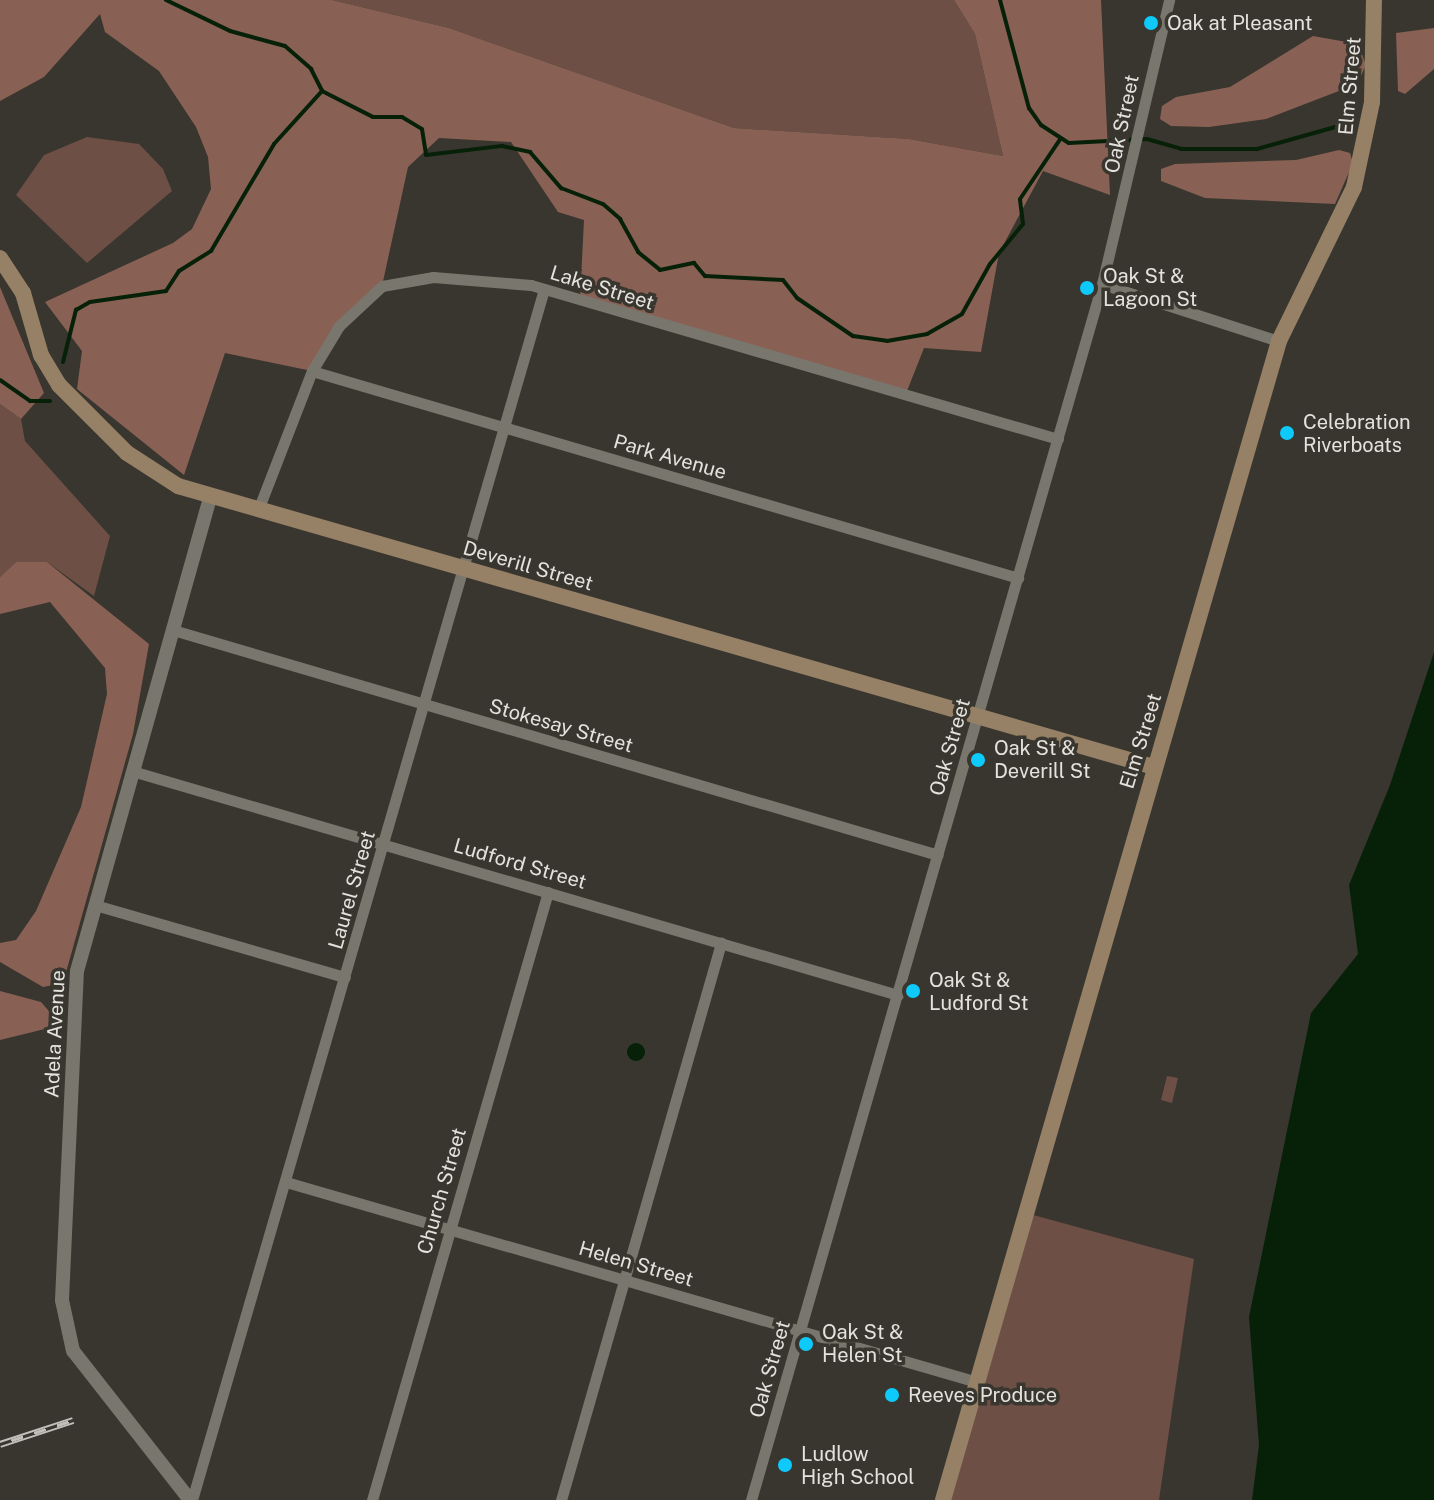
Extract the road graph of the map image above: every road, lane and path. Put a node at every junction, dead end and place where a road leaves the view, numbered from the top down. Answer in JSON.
{"nodes":[{"id":1,"x":1169,"y":0,"type":"edge"},
{"id":2,"x":1374,"y":0,"type":"edge"},
{"id":3,"x":0,"y":258,"type":"edge"},
{"id":4,"x":1102,"y":284,"type":"junction"},
{"id":5,"x":544,"y":289,"type":"junction"},
{"id":6,"x":1279,"y":341,"type":"junction"},
{"id":7,"x":312,"y":371,"type":"junction"},
{"id":8,"x":505,"y":426,"type":"junction"},
{"id":9,"x":1058,"y":439,"type":"junction"},
{"id":10,"x":210,"y":498,"type":"junction"},
{"id":11,"x":258,"y":510,"type":"junction"},
{"id":12,"x":464,"y":568,"type":"junction"},
{"id":13,"x":1018,"y":578,"type":"junction"},
{"id":14,"x":173,"y":630,"type":"junction"},
{"id":15,"x":425,"y":705,"type":"junction"},
{"id":16,"x":977,"y":717,"type":"junction"},
{"id":17,"x":1154,"y":767,"type":"junction"},
{"id":18,"x":132,"y":771,"type":"junction"},
{"id":19,"x":385,"y":844,"type":"junction"},
{"id":20,"x":938,"y":855,"type":"junction"},
{"id":21,"x":548,"y":892,"type":"junction"},
{"id":22,"x":95,"y":905,"type":"junction"},
{"id":23,"x":721,"y":943,"type":"junction"},
{"id":24,"x":345,"y":977,"type":"junction"},
{"id":25,"x":898,"y":995,"type":"junction"},
{"id":26,"x":286,"y":1182,"type":"junction"},
{"id":27,"x":450,"y":1229,"type":"junction"},
{"id":28,"x":623,"y":1280,"type":"junction"},
{"id":29,"x":800,"y":1331,"type":"junction"},
{"id":30,"x":977,"y":1382,"type":"junction"},
{"id":31,"x":191,"y":1500,"type":"edge"},
{"id":32,"x":372,"y":1500,"type":"edge"},
{"id":33,"x":561,"y":1500,"type":"edge"},
{"id":34,"x":751,"y":1500,"type":"edge"},
{"id":35,"x":943,"y":1500,"type":"edge"}],
"edges":[{"from":1,"to":4,"type":"street","name":"Oak Street"},
{"from":2,"to":6,"type":"main road","name":"Elm Street"},
{"from":3,"to":10,"type":"main road","name":"Deverill Street"},
{"from":4,"to":6,"type":"street"},
{"from":4,"to":9,"type":"street","name":"Oak Street"},
{"from":5,"to":7,"type":"street","name":"Lake Street"},
{"from":5,"to":8,"type":"street","name":"Laurel Street"},
{"from":5,"to":9,"type":"street","name":"Lake Street"},
{"from":6,"to":17,"type":"main road","name":"Elm Street"},
{"from":7,"to":8,"type":"street","name":"Park Avenue"},
{"from":7,"to":11,"type":"street","name":"Lake Street"},
{"from":8,"to":12,"type":"street","name":"Laurel Street"},
{"from":8,"to":13,"type":"street","name":"Park Avenue"},
{"from":9,"to":13,"type":"street","name":"Oak Street"},
{"from":10,"to":11,"type":"main road","name":"Deverill Street"},
{"from":10,"to":14,"type":"street","name":"Adela Avenue"},
{"from":11,"to":12,"type":"main road","name":"Deverill Street"},
{"from":12,"to":15,"type":"street","name":"Laurel Street"},
{"from":12,"to":16,"type":"main road","name":"Deverill Street"},
{"from":13,"to":16,"type":"street","name":"Oak Street"},
{"from":14,"to":15,"type":"street","name":"Stokesay Street"},
{"from":14,"to":18,"type":"street","name":"Adela Avenue"},
{"from":15,"to":19,"type":"street","name":"Laurel Street"},
{"from":15,"to":20,"type":"street","name":"Stokesay Street"},
{"from":16,"to":17,"type":"main road","name":"Deverill Street"},
{"from":16,"to":20,"type":"street","name":"Oak Street"},
{"from":17,"to":30,"type":"main road","name":"Elm Street"},
{"from":18,"to":19,"type":"street","name":"Ludford Street"},
{"from":18,"to":22,"type":"street","name":"Adela Avenue"},
{"from":19,"to":21,"type":"street","name":"Ludford Street"},
{"from":19,"to":24,"type":"street","name":"Laurel Street"},
{"from":20,"to":25,"type":"street","name":"Oak Street"},
{"from":21,"to":23,"type":"street","name":"Ludford Street"},
{"from":21,"to":27,"type":"street","name":"Church Street"},
{"from":22,"to":24,"type":"street"},
{"from":22,"to":31,"type":"street","name":"Adela Avenue"},
{"from":23,"to":25,"type":"street","name":"Ludford Street"},
{"from":23,"to":28,"type":"street"},
{"from":24,"to":26,"type":"street","name":"Laurel Street"},
{"from":25,"to":29,"type":"street","name":"Oak Street"},
{"from":26,"to":27,"type":"street","name":"Helen Street"},
{"from":26,"to":31,"type":"street","name":"Laurel Street"},
{"from":27,"to":28,"type":"street","name":"Helen Street"},
{"from":27,"to":32,"type":"street","name":"Church Street"},
{"from":28,"to":29,"type":"street","name":"Helen Street"},
{"from":28,"to":33,"type":"street"},
{"from":29,"to":30,"type":"street","name":"Helen Street"},
{"from":29,"to":34,"type":"street","name":"Oak Street"},
{"from":30,"to":35,"type":"main road","name":"Elm Street"}]}
